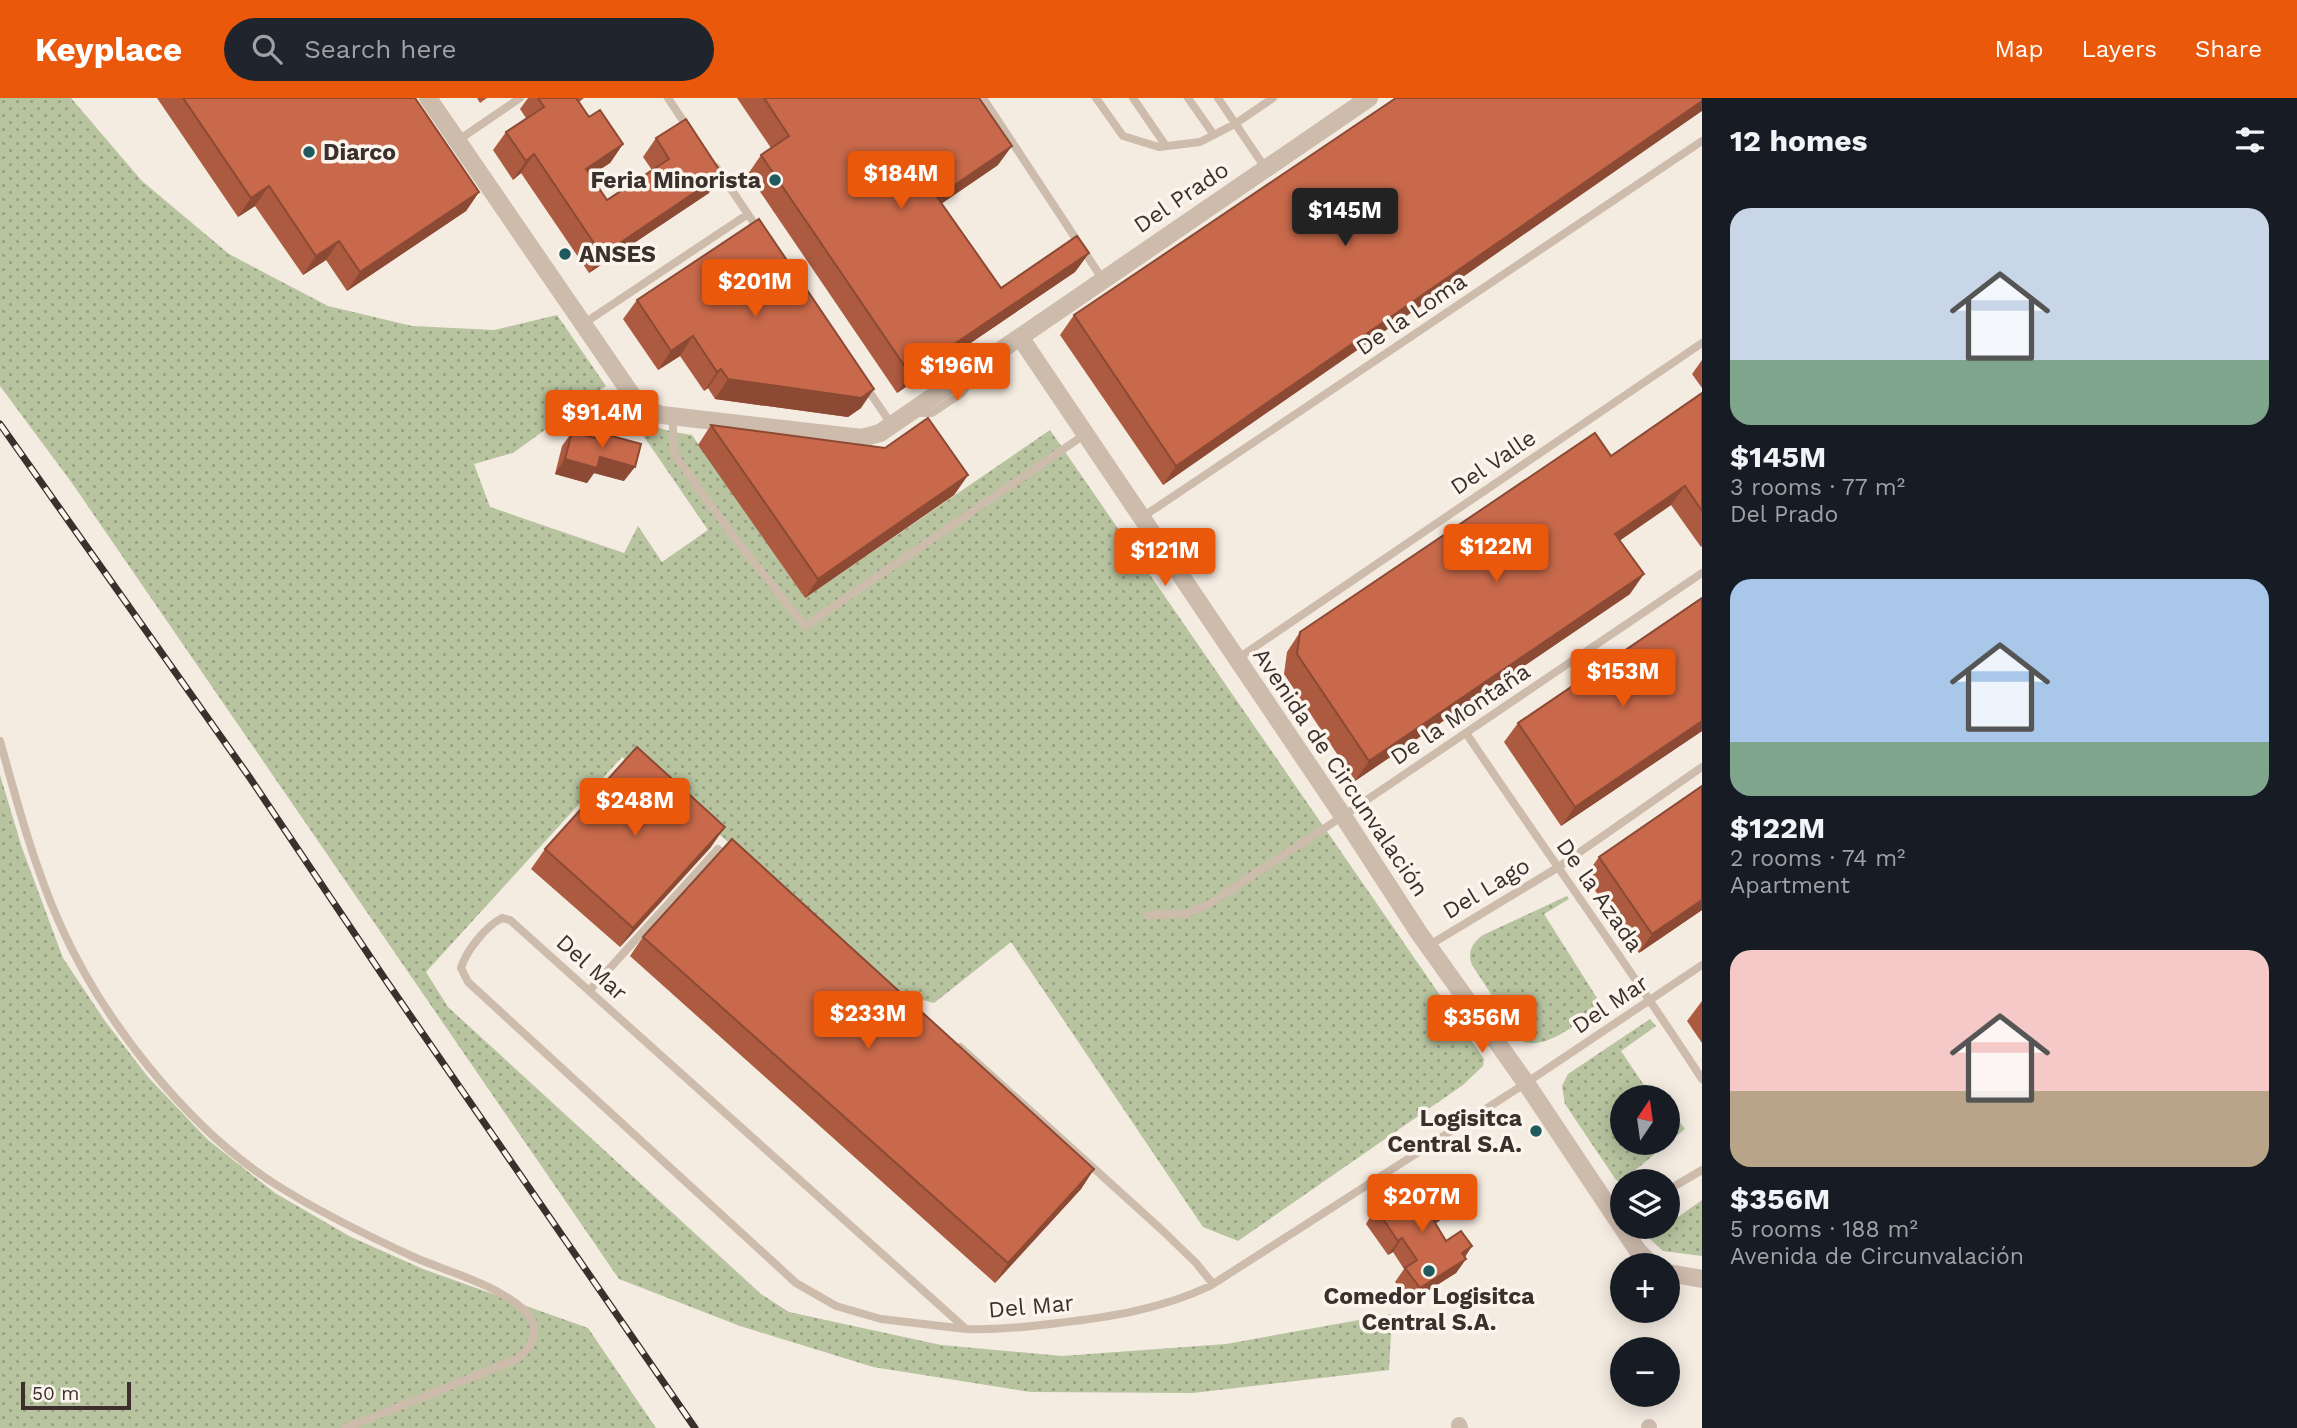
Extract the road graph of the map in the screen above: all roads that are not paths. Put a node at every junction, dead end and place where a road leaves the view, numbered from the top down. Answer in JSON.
{"nodes":[{"id":1,"x":428,"y":98,"type":"edge"},
{"id":2,"x":520,"y":98,"type":"edge"},
{"id":3,"x":668,"y":98,"type":"edge"},
{"id":4,"x":983,"y":98,"type":"edge"},
{"id":5,"x":1096,"y":98,"type":"edge"},
{"id":6,"x":1133,"y":98,"type":"edge"},
{"id":7,"x":1188,"y":98,"type":"edge"},
{"id":8,"x":1218,"y":98,"type":"edge"},
{"id":9,"x":1273,"y":98,"type":"edge"},
{"id":10,"x":1370,"y":98,"type":"edge"},
{"id":11,"x":1235,"y":124,"type":"junction"},
{"id":12,"x":1214,"y":135,"type":"junction"},
{"id":13,"x":697,"y":140,"type":"edge"},
{"id":14,"x":457,"y":141,"type":"junction"},
{"id":15,"x":1702,"y":141,"type":"edge"},
{"id":16,"x":1166,"y":146,"type":"junction"},
{"id":17,"x":712,"y":162,"type":"edge"},
{"id":18,"x":1266,"y":169,"type":"junction"},
{"id":19,"x":748,"y":214,"type":"junction"},
{"id":20,"x":763,"y":237,"type":"edge"},
{"id":21,"x":1103,"y":280,"type":"junction"},
{"id":22,"x":583,"y":324,"type":"junction"},
{"id":23,"x":1020,"y":337,"type":"junction"},
{"id":24,"x":1702,"y":343,"type":"edge"},
{"id":25,"x":862,"y":380,"type":"edge"},
{"id":26,"x":673,"y":416,"type":"junction"},
{"id":27,"x":892,"y":425,"type":"junction"},
{"id":28,"x":1084,"y":435,"type":"junction"},
{"id":29,"x":1141,"y":518,"type":"junction"},
{"id":30,"x":1702,"y":573,"type":"edge"},
{"id":31,"x":1237,"y":659,"type":"junction"},
{"id":32,"x":1466,"y":733,"type":"junction"},
{"id":33,"x":0,"y":741,"type":"edge"},
{"id":34,"x":1702,"y":766,"type":"edge"},
{"id":35,"x":1343,"y":816,"type":"junction"},
{"id":36,"x":738,"y":867,"type":"edge"},
{"id":37,"x":1557,"y":868,"type":"junction"},
{"id":38,"x":1148,"y":915,"type":"dead end"},
{"id":39,"x":1428,"y":946,"type":"junction"},
{"id":40,"x":1702,"y":965,"type":"edge"},
{"id":41,"x":590,"y":990,"type":"junction"},
{"id":42,"x":1650,"y":1000,"type":"junction"},
{"id":43,"x":952,"y":1041,"type":"edge"},
{"id":44,"x":1702,"y":1079,"type":"edge"},
{"id":45,"x":1526,"y":1083,"type":"junction"},
{"id":46,"x":1702,"y":1170,"type":"edge"},
{"id":47,"x":1680,"y":1183,"type":"edge"},
{"id":48,"x":1610,"y":1205,"type":"edge"},
{"id":49,"x":1680,"y":1275,"type":"edge"},
{"id":50,"x":1702,"y":1279,"type":"edge"},
{"id":51,"x":1213,"y":1284,"type":"junction"},
{"id":52,"x":966,"y":1329,"type":"junction"},
{"id":53,"x":346,"y":1428,"type":"edge"}],
"edges":[{"from":1,"to":14,"type":"street"},
{"from":2,"to":14,"type":"lane"},
{"from":3,"to":13,"type":"lane"},
{"from":4,"to":21,"type":"lane"},
{"from":5,"to":16,"type":"lane"},
{"from":6,"to":16,"type":"lane"},
{"from":7,"to":12,"type":"lane"},
{"from":8,"to":11,"type":"lane"},
{"from":9,"to":11,"type":"lane"},
{"from":10,"to":18,"type":"street","name":"Del Prado"},
{"from":11,"to":12,"type":"lane"},
{"from":11,"to":18,"type":"lane"},
{"from":12,"to":16,"type":"lane"},
{"from":14,"to":22,"type":"street"},
{"from":15,"to":29,"type":"lane","name":"De la Loma"},
{"from":17,"to":19,"type":"lane"},
{"from":18,"to":21,"type":"street","name":"Del Prado"},
{"from":19,"to":20,"type":"lane"},
{"from":19,"to":22,"type":"lane"},
{"from":21,"to":23,"type":"street","name":"Del Prado"},
{"from":22,"to":26,"type":"street"},
{"from":23,"to":27,"type":"street"},
{"from":23,"to":28,"type":"street","name":"Avenida de Circunvalación"},
{"from":24,"to":31,"type":"lane","name":"Del Valle"},
{"from":25,"to":27,"type":"lane"},
{"from":26,"to":27,"type":"street"},
{"from":26,"to":28,"type":"lane"},
{"from":28,"to":29,"type":"street","name":"Avenida de Circunvalación"},
{"from":29,"to":31,"type":"street","name":"Avenida de Circunvalación"},
{"from":30,"to":32,"type":"lane","name":"De la Montaña"},
{"from":31,"to":35,"type":"street","name":"Avenida de Circunvalación"},
{"from":32,"to":35,"type":"lane","name":"De la Montaña"},
{"from":32,"to":37,"type":"lane","name":"De la Azada"},
{"from":33,"to":53,"type":"lane"},
{"from":34,"to":37,"type":"lane","name":"Del Lago"},
{"from":35,"to":38,"type":"lane","name":"De la Montaña"},
{"from":35,"to":39,"type":"street","name":"Avenida de Circunvalación"},
{"from":36,"to":41,"type":"lane"},
{"from":37,"to":39,"type":"lane","name":"Del Lago"},
{"from":37,"to":42,"type":"lane","name":"De la Azada"},
{"from":39,"to":45,"type":"street","name":"Avenida de Circunvalación"},
{"from":40,"to":42,"type":"lane","name":"Del Mar"},
{"from":41,"to":52,"type":"lane","name":"Del Mar"},
{"from":41,"to":52,"type":"lane","name":"Del Mar"},
{"from":42,"to":44,"type":"lane","name":"De la Azada"},
{"from":42,"to":45,"type":"lane","name":"Del Mar"},
{"from":43,"to":51,"type":"lane"},
{"from":45,"to":48,"type":"street","name":"Avenida de Circunvalación"},
{"from":45,"to":51,"type":"lane","name":"Del Mar"},
{"from":46,"to":47,"type":"lane"},
{"from":49,"to":50,"type":"street"},
{"from":51,"to":52,"type":"lane","name":"Del Mar"}]}
